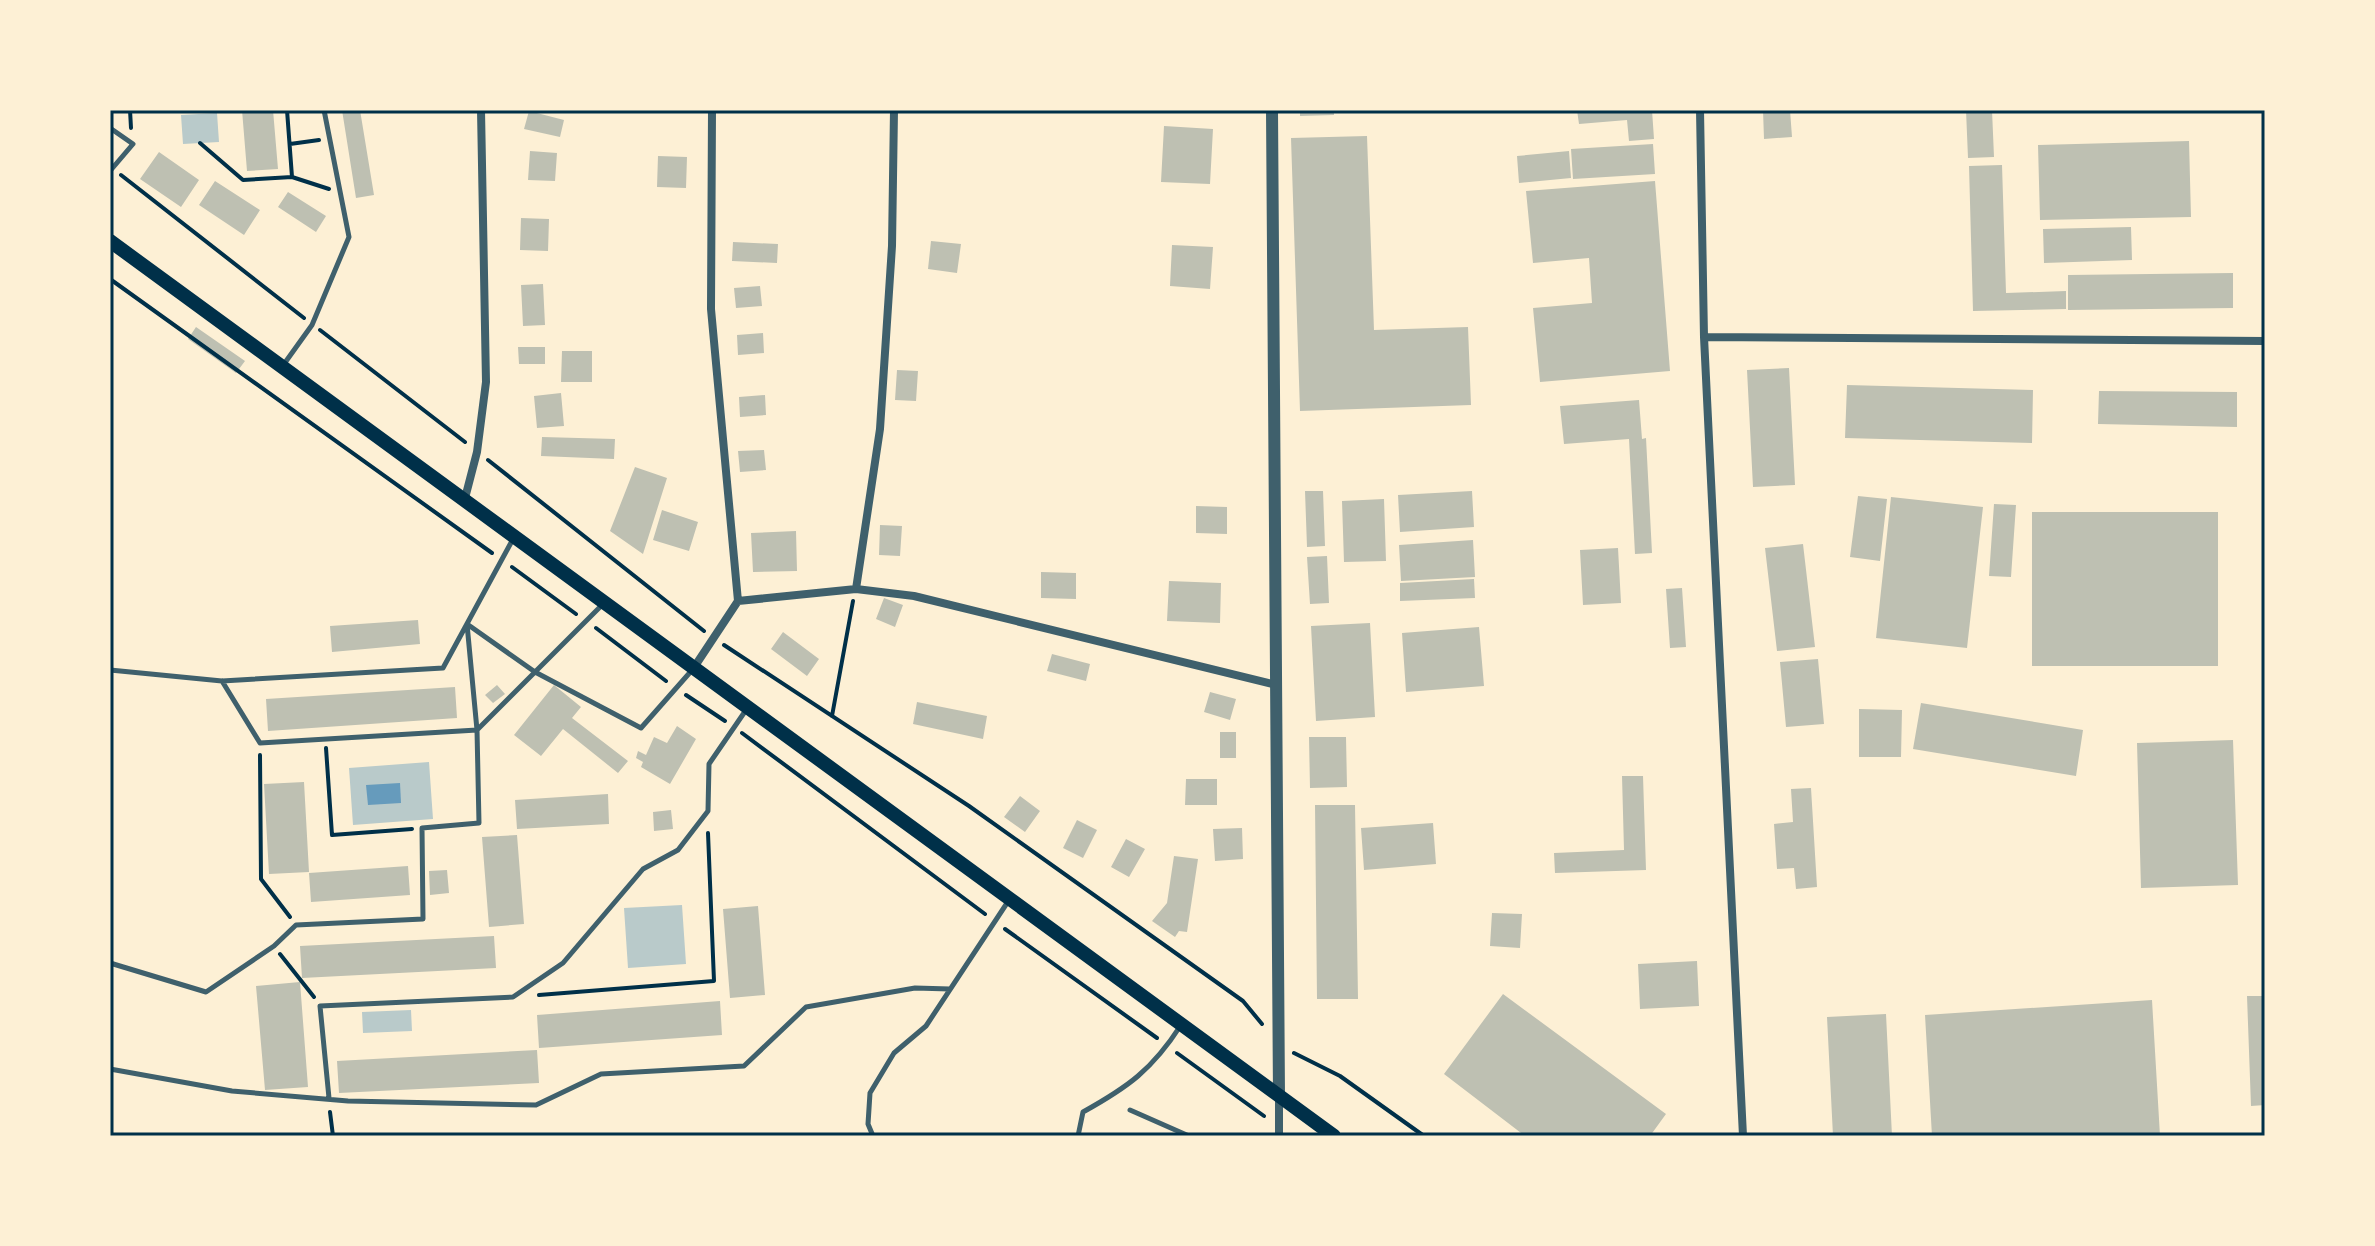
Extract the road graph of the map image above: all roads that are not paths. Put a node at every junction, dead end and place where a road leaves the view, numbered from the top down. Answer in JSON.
{"nodes":[{"id":1,"x":324,"y":110,"type":"edge"},
{"id":2,"x":481,"y":110,"type":"edge"},
{"id":3,"x":712,"y":110,"type":"edge"},
{"id":4,"x":894,"y":110,"type":"edge"},
{"id":5,"x":1272,"y":110,"type":"edge"},
{"id":6,"x":1700,"y":110,"type":"edge"},
{"id":7,"x":110,"y":128,"type":"edge"},
{"id":8,"x":111,"y":170,"type":"edge"},
{"id":9,"x":110,"y":241,"type":"edge"},
{"id":10,"x":110,"y":248,"type":"edge"},
{"id":11,"x":126,"y":255,"type":"junction"},
{"id":12,"x":1704,"y":337,"type":"junction"},
{"id":13,"x":2265,"y":341,"type":"edge"},
{"id":14,"x":281,"y":368,"type":"junction"},
{"id":15,"x":464,"y":502,"type":"junction"},
{"id":16,"x":513,"y":538,"type":"junction"},
{"id":17,"x":856,"y":589,"type":"junction"},
{"id":18,"x":738,"y":601,"type":"junction"},
{"id":19,"x":603,"y":603,"type":"junction"},
{"id":20,"x":467,"y":623,"type":"junction"},
{"id":21,"x":693,"y":669,"type":"junction"},
{"id":22,"x":110,"y":670,"type":"edge"},
{"id":23,"x":535,"y":672,"type":"junction"},
{"id":24,"x":222,"y":681,"type":"junction"},
{"id":25,"x":1277,"y":685,"type":"junction"},
{"id":26,"x":747,"y":708,"type":"junction"},
{"id":27,"x":477,"y":730,"type":"junction"},
{"id":28,"x":1009,"y":899,"type":"junction"},
{"id":29,"x":110,"y":963,"type":"edge"},
{"id":30,"x":950,"y":989,"type":"junction"},
{"id":31,"x":1181,"y":1024,"type":"junction"},
{"id":32,"x":110,"y":1069,"type":"edge"},
{"id":33,"x":1279,"y":1096,"type":"junction"},
{"id":34,"x":329,"y":1098,"type":"junction"},
{"id":35,"x":1130,"y":1110,"type":"dead end"},
{"id":36,"x":1279,"y":1131,"type":"edge"},
{"id":37,"x":873,"y":1136,"type":"edge"},
{"id":38,"x":1078,"y":1136,"type":"edge"},
{"id":39,"x":1189,"y":1136,"type":"edge"},
{"id":40,"x":1334,"y":1136,"type":"edge"},
{"id":41,"x":1743,"y":1136,"type":"edge"}],
"edges":[{"from":1,"to":14,"type":"lane"},
{"from":2,"to":15,"type":"street"},
{"from":3,"to":18,"type":"street"},
{"from":4,"to":17,"type":"street"},
{"from":5,"to":25,"type":"street"},
{"from":6,"to":12,"type":"street"},
{"from":7,"to":8,"type":"lane"},
{"from":9,"to":11,"type":"main road"},
{"from":10,"to":11,"type":"main road"},
{"from":11,"to":14,"type":"main road"},
{"from":12,"to":13,"type":"street"},
{"from":12,"to":41,"type":"street"},
{"from":14,"to":15,"type":"main road"},
{"from":15,"to":16,"type":"main road"},
{"from":16,"to":19,"type":"main road"},
{"from":16,"to":20,"type":"lane"},
{"from":17,"to":18,"type":"street"},
{"from":17,"to":25,"type":"street"},
{"from":18,"to":21,"type":"street"},
{"from":19,"to":21,"type":"main road"},
{"from":19,"to":23,"type":"lane"},
{"from":20,"to":23,"type":"lane"},
{"from":20,"to":24,"type":"lane"},
{"from":20,"to":27,"type":"lane"},
{"from":21,"to":23,"type":"lane"},
{"from":21,"to":26,"type":"main road"},
{"from":22,"to":24,"type":"lane"},
{"from":23,"to":27,"type":"lane"},
{"from":24,"to":27,"type":"lane"},
{"from":25,"to":33,"type":"street"},
{"from":26,"to":28,"type":"main road"},
{"from":26,"to":34,"type":"lane"},
{"from":27,"to":29,"type":"lane"},
{"from":28,"to":30,"type":"lane"},
{"from":28,"to":31,"type":"main road"},
{"from":30,"to":34,"type":"lane"},
{"from":30,"to":37,"type":"lane"},
{"from":31,"to":33,"type":"main road"},
{"from":31,"to":38,"type":"lane"},
{"from":32,"to":34,"type":"lane"},
{"from":33,"to":36,"type":"street"},
{"from":33,"to":40,"type":"main road"},
{"from":35,"to":39,"type":"lane"}]}
